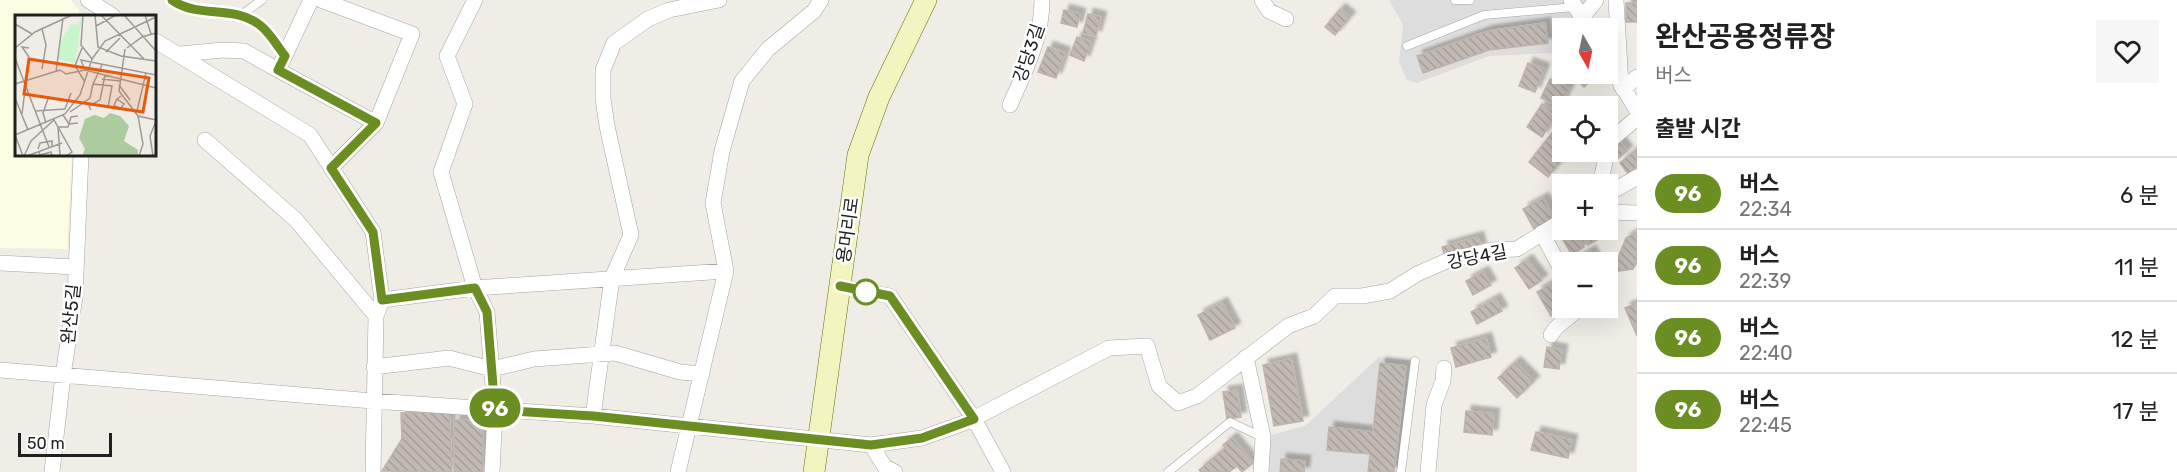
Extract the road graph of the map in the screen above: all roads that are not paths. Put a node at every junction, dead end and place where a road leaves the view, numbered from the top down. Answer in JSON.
{"nodes":[{"id":1,"x":172,"y":0,"type":"edge"},
{"id":2,"x":262,"y":0,"type":"edge"},
{"id":3,"x":311,"y":0,"type":"edge"},
{"id":4,"x":321,"y":0,"type":"edge"},
{"id":5,"x":475,"y":0,"type":"edge"},
{"id":6,"x":718,"y":0,"type":"edge"},
{"id":7,"x":821,"y":0,"type":"edge"},
{"id":8,"x":926,"y":0,"type":"edge"},
{"id":9,"x":1042,"y":0,"type":"edge"},
{"id":10,"x":1262,"y":0,"type":"edge"},
{"id":11,"x":1455,"y":0,"type":"edge"},
{"id":12,"x":1470,"y":0,"type":"edge"},
{"id":13,"x":1596,"y":0,"type":"edge"},
{"id":14,"x":1616,"y":0,"type":"edge"},
{"id":15,"x":89,"y":6,"type":"edge"},
{"id":16,"x":111,"y":15,"type":"edge"},
{"id":17,"x":241,"y":15,"type":"junction"},
{"id":18,"x":1578,"y":16,"type":"edge"},
{"id":19,"x":1286,"y":19,"type":"dead end"},
{"id":20,"x":156,"y":41,"type":"edge"},
{"id":21,"x":1407,"y":46,"type":"dead end"},
{"id":22,"x":180,"y":54,"type":"junction"},
{"id":23,"x":281,"y":63,"type":"junction"},
{"id":24,"x":1637,"y":77,"type":"edge"},
{"id":25,"x":1618,"y":81,"type":"edge"},
{"id":26,"x":1622,"y":88,"type":"junction"},
{"id":27,"x":1010,"y":105,"type":"dead end"},
{"id":28,"x":1637,"y":111,"type":"edge"},
{"id":29,"x":1637,"y":118,"type":"edge"},
{"id":30,"x":376,"y":123,"type":"junction"},
{"id":31,"x":1618,"y":134,"type":"edge"},
{"id":32,"x":205,"y":140,"type":"dead end"},
{"id":33,"x":81,"y":156,"type":"edge"},
{"id":34,"x":331,"y":168,"type":"junction"},
{"id":35,"x":1637,"y":177,"type":"edge"},
{"id":36,"x":1618,"y":188,"type":"edge"},
{"id":37,"x":1618,"y":212,"type":"edge"},
{"id":38,"x":1637,"y":213,"type":"edge"},
{"id":39,"x":1552,"y":227,"type":"edge"},
{"id":40,"x":1542,"y":233,"type":"junction"},
{"id":41,"x":1552,"y":252,"type":"edge"},
{"id":42,"x":0,"y":263,"type":"edge"},
{"id":43,"x":75,"y":267,"type":"junction"},
{"id":44,"x":726,"y":271,"type":"junction"},
{"id":45,"x":612,"y":278,"type":"junction"},
{"id":46,"x":840,"y":286,"type":"junction"},
{"id":47,"x":475,"y":288,"type":"junction"},
{"id":48,"x":382,"y":300,"type":"junction"},
{"id":49,"x":376,"y":316,"type":"junction"},
{"id":50,"x":1567,"y":318,"type":"edge"},
{"id":51,"x":1551,"y":335,"type":"dead end"},
{"id":52,"x":602,"y":355,"type":"junction"},
{"id":53,"x":1246,"y":357,"type":"junction"},
{"id":54,"x":1415,"y":362,"type":"dead end"},
{"id":55,"x":374,"y":367,"type":"junction"},
{"id":56,"x":1444,"y":368,"type":"dead end"},
{"id":57,"x":492,"y":369,"type":"junction"},
{"id":58,"x":0,"y":370,"type":"edge"},
{"id":59,"x":702,"y":374,"type":"junction"},
{"id":60,"x":63,"y":375,"type":"junction"},
{"id":61,"x":373,"y":401,"type":"junction"},
{"id":62,"x":495,"y":410,"type":"junction"},
{"id":63,"x":593,"y":416,"type":"junction"},
{"id":64,"x":974,"y":419,"type":"junction"},
{"id":65,"x":689,"y":427,"type":"junction"},
{"id":66,"x":1263,"y":437,"type":"junction"},
{"id":67,"x":819,"y":440,"type":"junction"},
{"id":68,"x":871,"y":445,"type":"junction"},
{"id":69,"x":52,"y":472,"type":"edge"},
{"id":70,"x":373,"y":472,"type":"edge"},
{"id":71,"x":492,"y":472,"type":"edge"},
{"id":72,"x":678,"y":472,"type":"edge"},
{"id":73,"x":814,"y":472,"type":"edge"},
{"id":74,"x":895,"y":472,"type":"edge"},
{"id":75,"x":1003,"y":472,"type":"edge"},
{"id":76,"x":1168,"y":472,"type":"edge"},
{"id":77,"x":1261,"y":472,"type":"edge"},
{"id":78,"x":1401,"y":472,"type":"edge"},
{"id":79,"x":1428,"y":472,"type":"edge"}],
"edges":[{"from":1,"to":17,"type":"lane"},
{"from":2,"to":17,"type":"lane"},
{"from":3,"to":23,"type":"street"},
{"from":4,"to":30,"type":"street"},
{"from":5,"to":47,"type":"street"},
{"from":6,"to":45,"type":"street"},
{"from":7,"to":44,"type":"street"},
{"from":8,"to":46,"type":"street","name":"용머리로"},
{"from":9,"to":27,"type":"street","name":"강당3길"},
{"from":10,"to":19,"type":"street"},
{"from":11,"to":12,"type":"lane"},
{"from":13,"to":18,"type":"street"},
{"from":14,"to":26,"type":"street"},
{"from":15,"to":16,"type":"street"},
{"from":17,"to":23,"type":"lane"},
{"from":18,"to":21,"type":"lane"},
{"from":20,"to":22,"type":"street"},
{"from":22,"to":23,"type":"street"},
{"from":22,"to":34,"type":"street"},
{"from":23,"to":30,"type":"street"},
{"from":24,"to":26,"type":"street"},
{"from":25,"to":26,"type":"street"},
{"from":26,"to":28,"type":"street"},
{"from":29,"to":31,"type":"street"},
{"from":30,"to":34,"type":"street"},
{"from":32,"to":49,"type":"street"},
{"from":33,"to":43,"type":"street","name":"완산5길"},
{"from":34,"to":48,"type":"street"},
{"from":35,"to":36,"type":"street"},
{"from":37,"to":38,"type":"street"},
{"from":39,"to":40,"type":"street","name":"강당4길"},
{"from":40,"to":41,"type":"street"},
{"from":40,"to":53,"type":"street","name":"강당4길"},
{"from":42,"to":43,"type":"street"},
{"from":43,"to":60,"type":"street","name":"완산5길"},
{"from":44,"to":45,"type":"street"},
{"from":44,"to":59,"type":"street"},
{"from":45,"to":47,"type":"street"},
{"from":45,"to":52,"type":"street"},
{"from":46,"to":64,"type":"street"},
{"from":46,"to":67,"type":"street","name":"용머리로"},
{"from":47,"to":48,"type":"street"},
{"from":47,"to":57,"type":"street"},
{"from":48,"to":49,"type":"street"},
{"from":49,"to":55,"type":"street"},
{"from":50,"to":51,"type":"street"},
{"from":52,"to":57,"type":"street"},
{"from":52,"to":59,"type":"street"},
{"from":52,"to":63,"type":"street"},
{"from":53,"to":64,"type":"street"},
{"from":53,"to":66,"type":"street"},
{"from":54,"to":78,"type":"lane"},
{"from":55,"to":57,"type":"street"},
{"from":55,"to":61,"type":"street"},
{"from":56,"to":79,"type":"street"},
{"from":57,"to":62,"type":"street"},
{"from":58,"to":60,"type":"street"},
{"from":59,"to":65,"type":"street"},
{"from":60,"to":61,"type":"street"},
{"from":60,"to":69,"type":"street","name":"완산5길"},
{"from":61,"to":62,"type":"street"},
{"from":61,"to":70,"type":"street"},
{"from":62,"to":63,"type":"street"},
{"from":62,"to":71,"type":"street"},
{"from":63,"to":65,"type":"street"},
{"from":64,"to":68,"type":"street"},
{"from":64,"to":75,"type":"street"},
{"from":65,"to":67,"type":"street"},
{"from":65,"to":72,"type":"street"},
{"from":66,"to":76,"type":"lane"},
{"from":66,"to":77,"type":"street"},
{"from":67,"to":68,"type":"street"},
{"from":67,"to":73,"type":"street","name":"용머리로"},
{"from":68,"to":74,"type":"street"}]}
